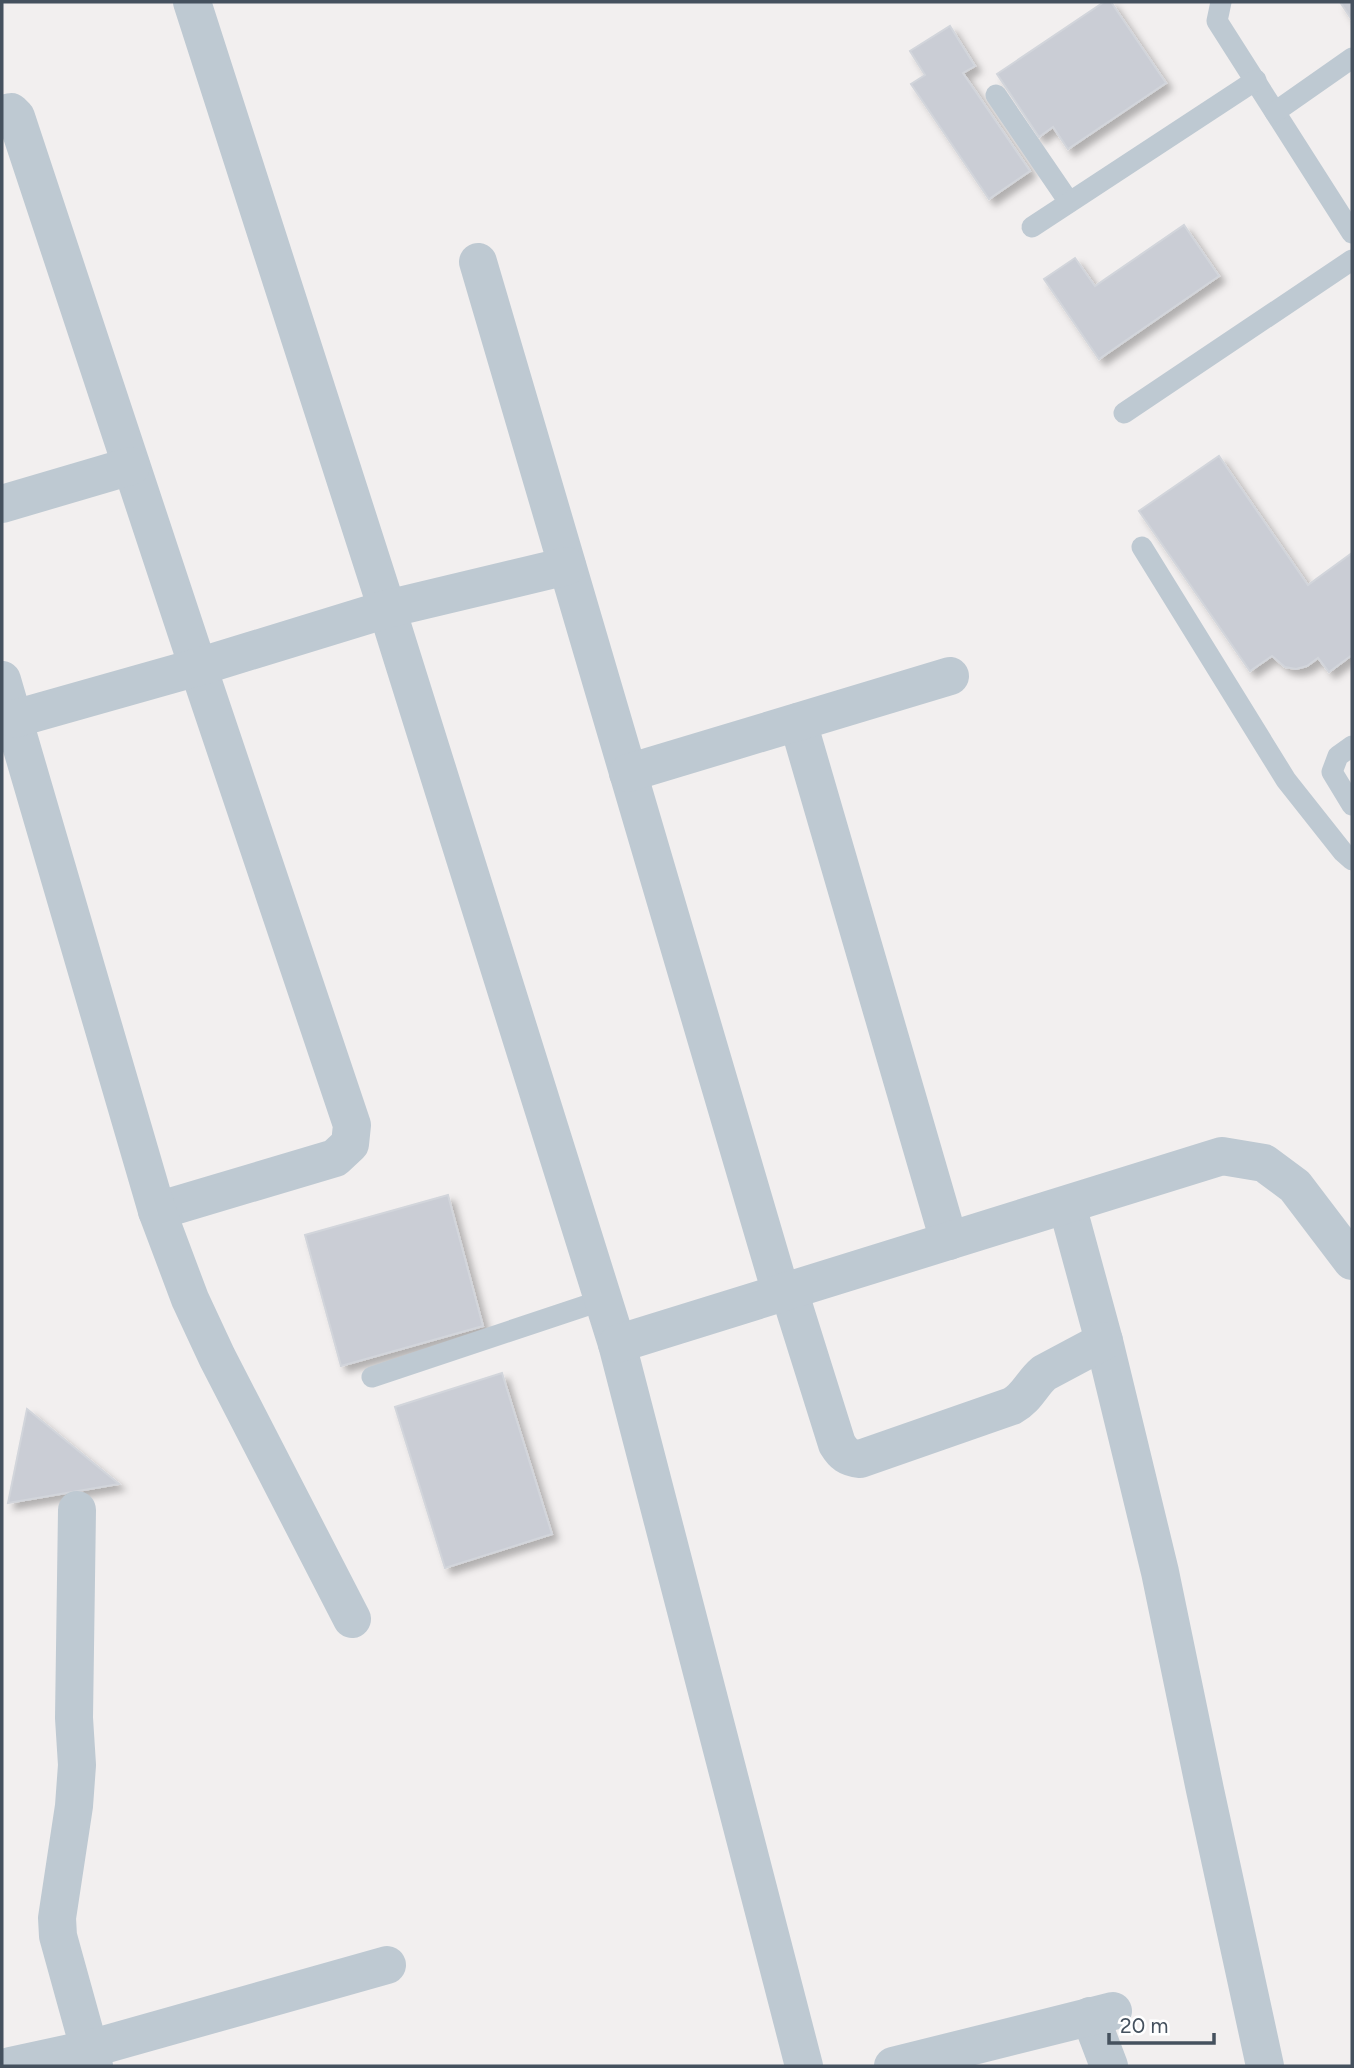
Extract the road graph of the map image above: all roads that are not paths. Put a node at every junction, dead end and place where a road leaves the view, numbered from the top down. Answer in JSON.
{"nodes":[{"id":1,"x":192,"y":2,"type":"edge"},
{"id":2,"x":1222,"y":2,"type":"edge"},
{"id":3,"x":1352,"y":58,"type":"edge"},
{"id":4,"x":1256,"y":80,"type":"junction"},
{"id":5,"x":996,"y":95,"type":"dead end"},
{"id":6,"x":1275,"y":112,"type":"junction"},
{"id":7,"x":2,"y":114,"type":"edge"},
{"id":8,"x":1069,"y":202,"type":"junction"},
{"id":9,"x":1032,"y":227,"type":"dead end"},
{"id":10,"x":1352,"y":233,"type":"edge"},
{"id":11,"x":1352,"y":260,"type":"edge"},
{"id":12,"x":478,"y":262,"type":"dead end"},
{"id":13,"x":1124,"y":413,"type":"dead end"},
{"id":14,"x":131,"y":466,"type":"junction"},
{"id":15,"x":2,"y":504,"type":"edge"},
{"id":16,"x":1142,"y":547,"type":"dead end"},
{"id":17,"x":567,"y":565,"type":"junction"},
{"id":18,"x":387,"y":609,"type":"junction"},
{"id":19,"x":198,"y":667,"type":"junction"},
{"id":20,"x":950,"y":676,"type":"dead end"},
{"id":21,"x":2,"y":680,"type":"edge"},
{"id":22,"x":14,"y":719,"type":"junction"},
{"id":23,"x":798,"y":722,"type":"junction"},
{"id":24,"x":1352,"y":746,"type":"edge"},
{"id":25,"x":628,"y":773,"type":"junction"},
{"id":26,"x":1352,"y":805,"type":"edge"},
{"id":27,"x":1352,"y":860,"type":"edge"},
{"id":28,"x":1067,"y":1205,"type":"junction"},
{"id":29,"x":157,"y":1211,"type":"junction"},
{"id":30,"x":949,"y":1241,"type":"junction"},
{"id":31,"x":1352,"y":1261,"type":"edge"},
{"id":32,"x":785,"y":1292,"type":"junction"},
{"id":33,"x":603,"y":1300,"type":"junction"},
{"id":34,"x":1104,"y":1341,"type":"junction"},
{"id":35,"x":617,"y":1345,"type":"junction"},
{"id":36,"x":372,"y":1377,"type":"dead end"},
{"id":37,"x":77,"y":1510,"type":"dead end"},
{"id":38,"x":352,"y":1619,"type":"dead end"},
{"id":39,"x":387,"y":1965,"type":"dead end"},
{"id":40,"x":91,"y":2057,"type":"edge"},
{"id":41,"x":10,"y":2066,"type":"edge"},
{"id":42,"x":804,"y":2066,"type":"edge"},
{"id":43,"x":893,"y":2066,"type":"edge"},
{"id":44,"x":1109,"y":2066,"type":"edge"},
{"id":45,"x":1265,"y":2066,"type":"edge"}],
"edges":[{"from":1,"to":18,"type":"street"},
{"from":2,"to":4,"type":"lane"},
{"from":3,"to":6,"type":"lane"},
{"from":4,"to":6,"type":"lane"},
{"from":4,"to":8,"type":"lane"},
{"from":5,"to":8,"type":"lane"},
{"from":6,"to":10,"type":"lane"},
{"from":7,"to":14,"type":"street"},
{"from":8,"to":9,"type":"lane"},
{"from":11,"to":13,"type":"lane"},
{"from":12,"to":17,"type":"street"},
{"from":14,"to":15,"type":"street"},
{"from":14,"to":19,"type":"street"},
{"from":16,"to":27,"type":"lane"},
{"from":17,"to":18,"type":"street"},
{"from":17,"to":25,"type":"street"},
{"from":18,"to":19,"type":"street"},
{"from":18,"to":33,"type":"street"},
{"from":19,"to":22,"type":"street"},
{"from":19,"to":29,"type":"street"},
{"from":20,"to":23,"type":"street"},
{"from":21,"to":22,"type":"street"},
{"from":22,"to":29,"type":"street"},
{"from":23,"to":25,"type":"street"},
{"from":23,"to":30,"type":"street"},
{"from":24,"to":26,"type":"lane"},
{"from":25,"to":32,"type":"street"},
{"from":28,"to":30,"type":"street"},
{"from":28,"to":31,"type":"street"},
{"from":28,"to":34,"type":"street"},
{"from":29,"to":38,"type":"street"},
{"from":30,"to":32,"type":"street"},
{"from":32,"to":34,"type":"street"},
{"from":32,"to":35,"type":"street"},
{"from":33,"to":35,"type":"street"},
{"from":33,"to":36,"type":"lane"},
{"from":34,"to":45,"type":"street"},
{"from":35,"to":42,"type":"street"},
{"from":37,"to":40,"type":"street"},
{"from":39,"to":40,"type":"street"},
{"from":40,"to":41,"type":"street"},
{"from":43,"to":44,"type":"street"}]}
